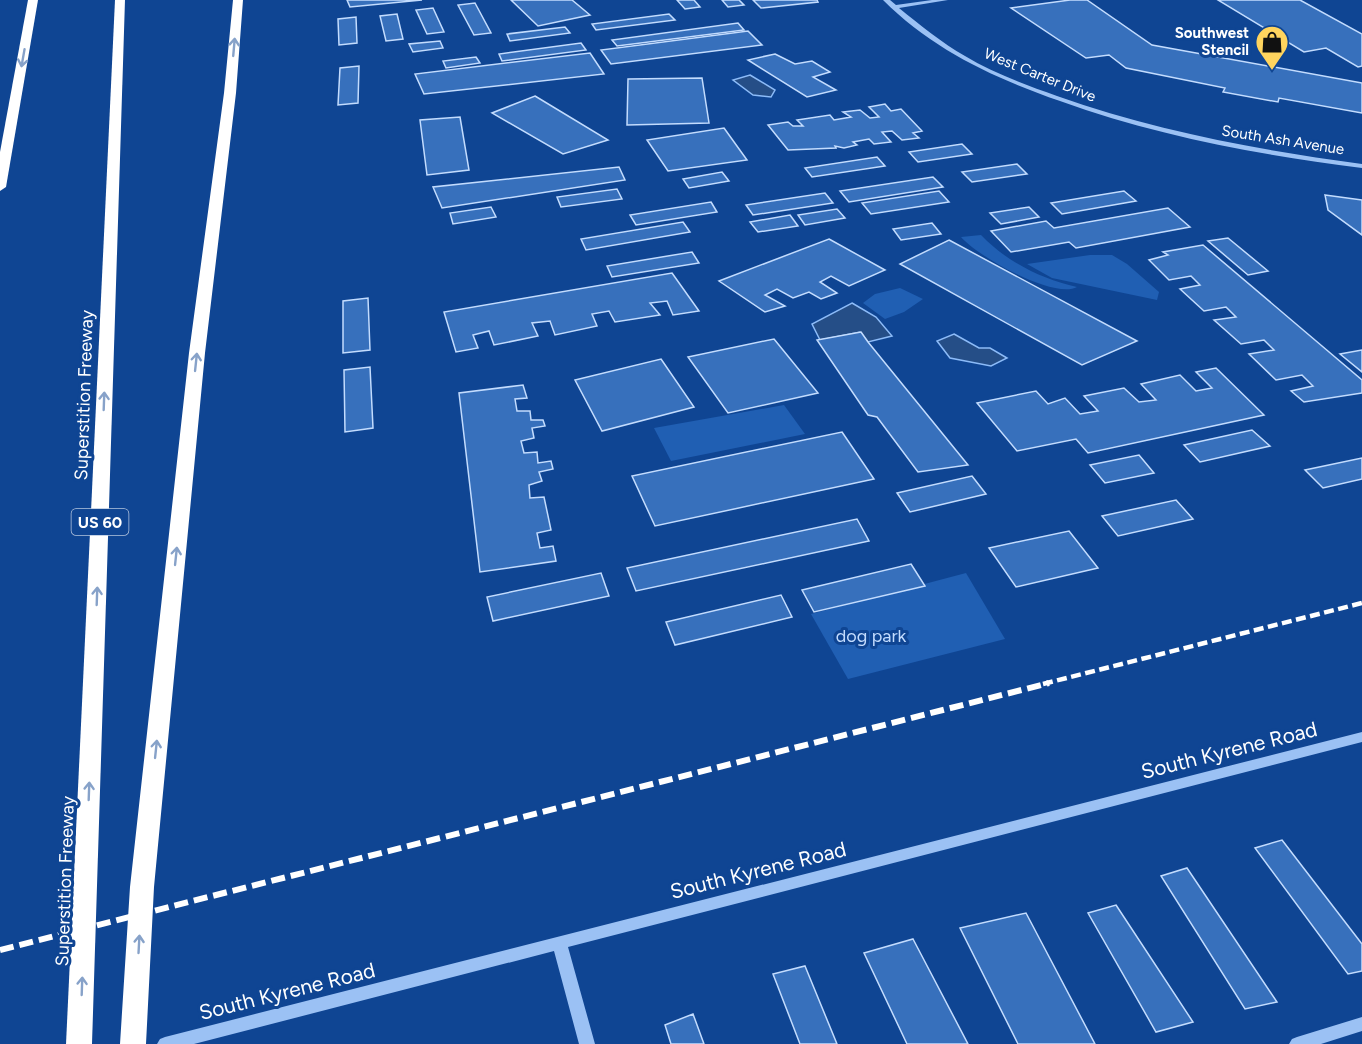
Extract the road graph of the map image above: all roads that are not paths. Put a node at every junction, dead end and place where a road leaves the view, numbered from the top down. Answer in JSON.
{"nodes":[{"id":1,"x":33,"y":0,"type":"edge"},
{"id":2,"x":120,"y":0,"type":"edge"},
{"id":3,"x":238,"y":0,"type":"edge"},
{"id":4,"x":886,"y":0,"type":"edge"},
{"id":5,"x":945,"y":0,"type":"edge"},
{"id":6,"x":894,"y":7,"type":"junction"},
{"id":7,"x":1200,"y":140,"type":"joint"},
{"id":8,"x":1362,"y":166,"type":"edge"},
{"id":9,"x":0,"y":187,"type":"edge"},
{"id":10,"x":1362,"y":737,"type":"edge"},
{"id":11,"x":559,"y":942,"type":"junction"},
{"id":12,"x":1362,"y":1024,"type":"edge"},
{"id":13,"x":79,"y":1044,"type":"edge"},
{"id":14,"x":133,"y":1044,"type":"edge"},
{"id":15,"x":165,"y":1044,"type":"edge"},
{"id":16,"x":587,"y":1044,"type":"edge"},
{"id":17,"x":1296,"y":1044,"type":"edge"}],
"edges":[{"from":1,"to":9,"type":"highway","one_way":true},
{"from":13,"to":2,"type":"highway","name":"Superstition Freeway","number":"US 60","one_way":true},
{"from":14,"to":3,"type":"highway","one_way":true},
{"from":4,"to":6,"type":"street","name":"West Carter Drive"},
{"from":5,"to":6,"type":"street"},
{"from":6,"to":7,"type":"street","name":"West Carter Drive"},
{"from":7,"to":8,"type":"street","name":"South Ash Avenue"},
{"from":10,"to":11,"type":"street","name":"South Kyrene Road"},
{"from":11,"to":15,"type":"street","name":"South Kyrene Road"},
{"from":11,"to":16,"type":"street"},
{"from":12,"to":17,"type":"street"}]}
